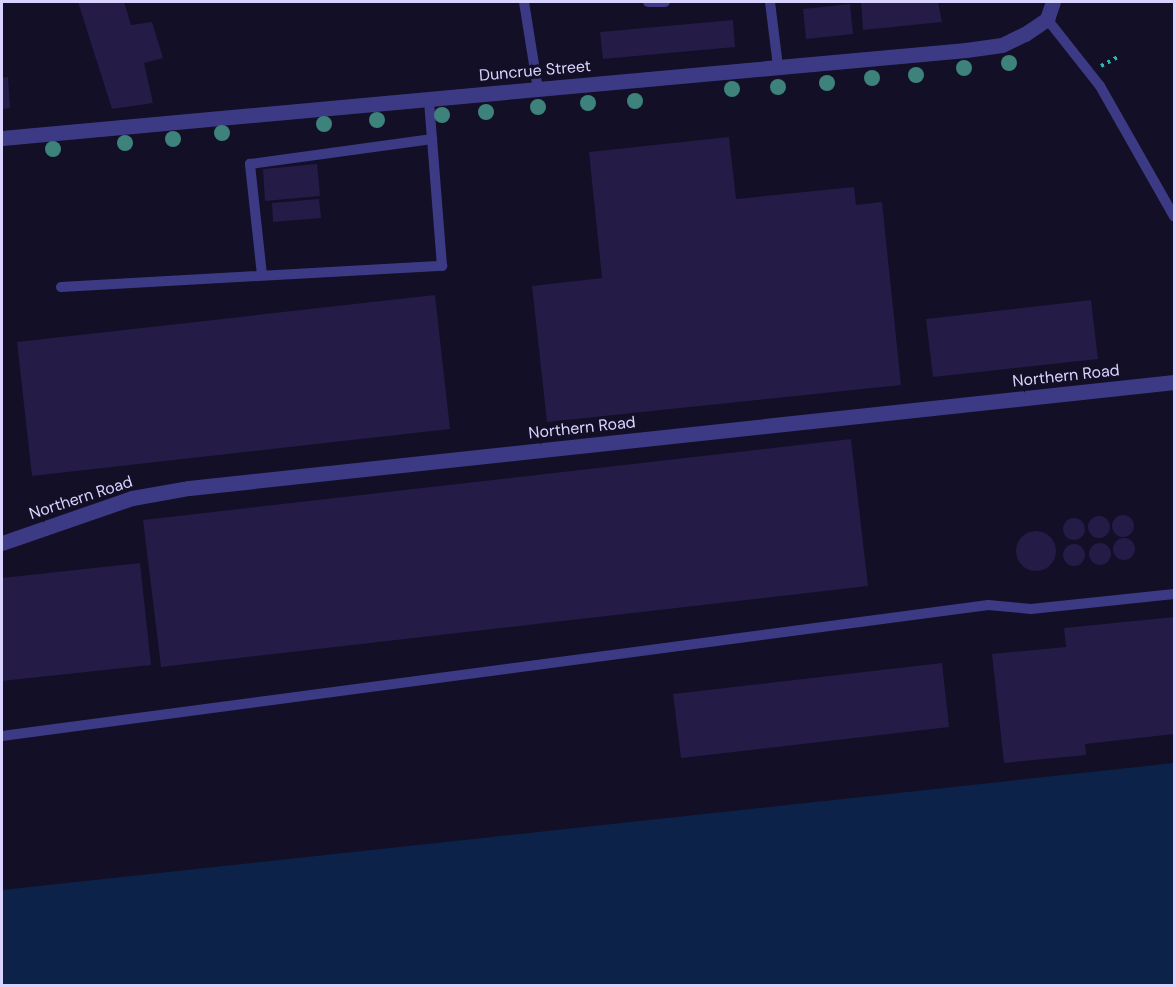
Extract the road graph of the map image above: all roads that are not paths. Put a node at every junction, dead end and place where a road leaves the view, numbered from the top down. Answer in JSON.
{"nodes":[{"id":1,"x":524,"y":2,"type":"edge"},
{"id":2,"x":648,"y":2,"type":"edge"},
{"id":3,"x":665,"y":2,"type":"edge"},
{"id":4,"x":770,"y":2,"type":"edge"},
{"id":5,"x":1053,"y":2,"type":"edge"},
{"id":6,"x":1047,"y":19,"type":"junction"},
{"id":7,"x":778,"y":66,"type":"junction"},
{"id":8,"x":538,"y":89,"type":"junction"},
{"id":9,"x":429,"y":99,"type":"junction"},
{"id":10,"x":2,"y":138,"type":"edge"},
{"id":11,"x":432,"y":139,"type":"junction"},
{"id":12,"x":1174,"y":216,"type":"edge"},
{"id":13,"x":262,"y":275,"type":"junction"},
{"id":14,"x":61,"y":287,"type":"dead end"},
{"id":15,"x":1174,"y":382,"type":"edge"},
{"id":16,"x":2,"y":543,"type":"edge"},
{"id":17,"x":1174,"y":594,"type":"edge"},
{"id":18,"x":2,"y":736,"type":"edge"}],
"edges":[{"from":1,"to":8,"type":"lane"},
{"from":2,"to":3,"type":"lane"},
{"from":4,"to":7,"type":"lane"},
{"from":5,"to":6,"type":"street"},
{"from":6,"to":7,"type":"street","name":"Duncrue Street"},
{"from":6,"to":12,"type":"lane"},
{"from":7,"to":8,"type":"street","name":"Duncrue Street"},
{"from":8,"to":9,"type":"street","name":"Duncrue Street"},
{"from":9,"to":10,"type":"street","name":"Duncrue Street"},
{"from":9,"to":11,"type":"lane"},
{"from":11,"to":13,"type":"lane"},
{"from":11,"to":13,"type":"lane"},
{"from":13,"to":14,"type":"lane"},
{"from":15,"to":16,"type":"street","name":"Northern Road"},
{"from":17,"to":18,"type":"lane"}]}
